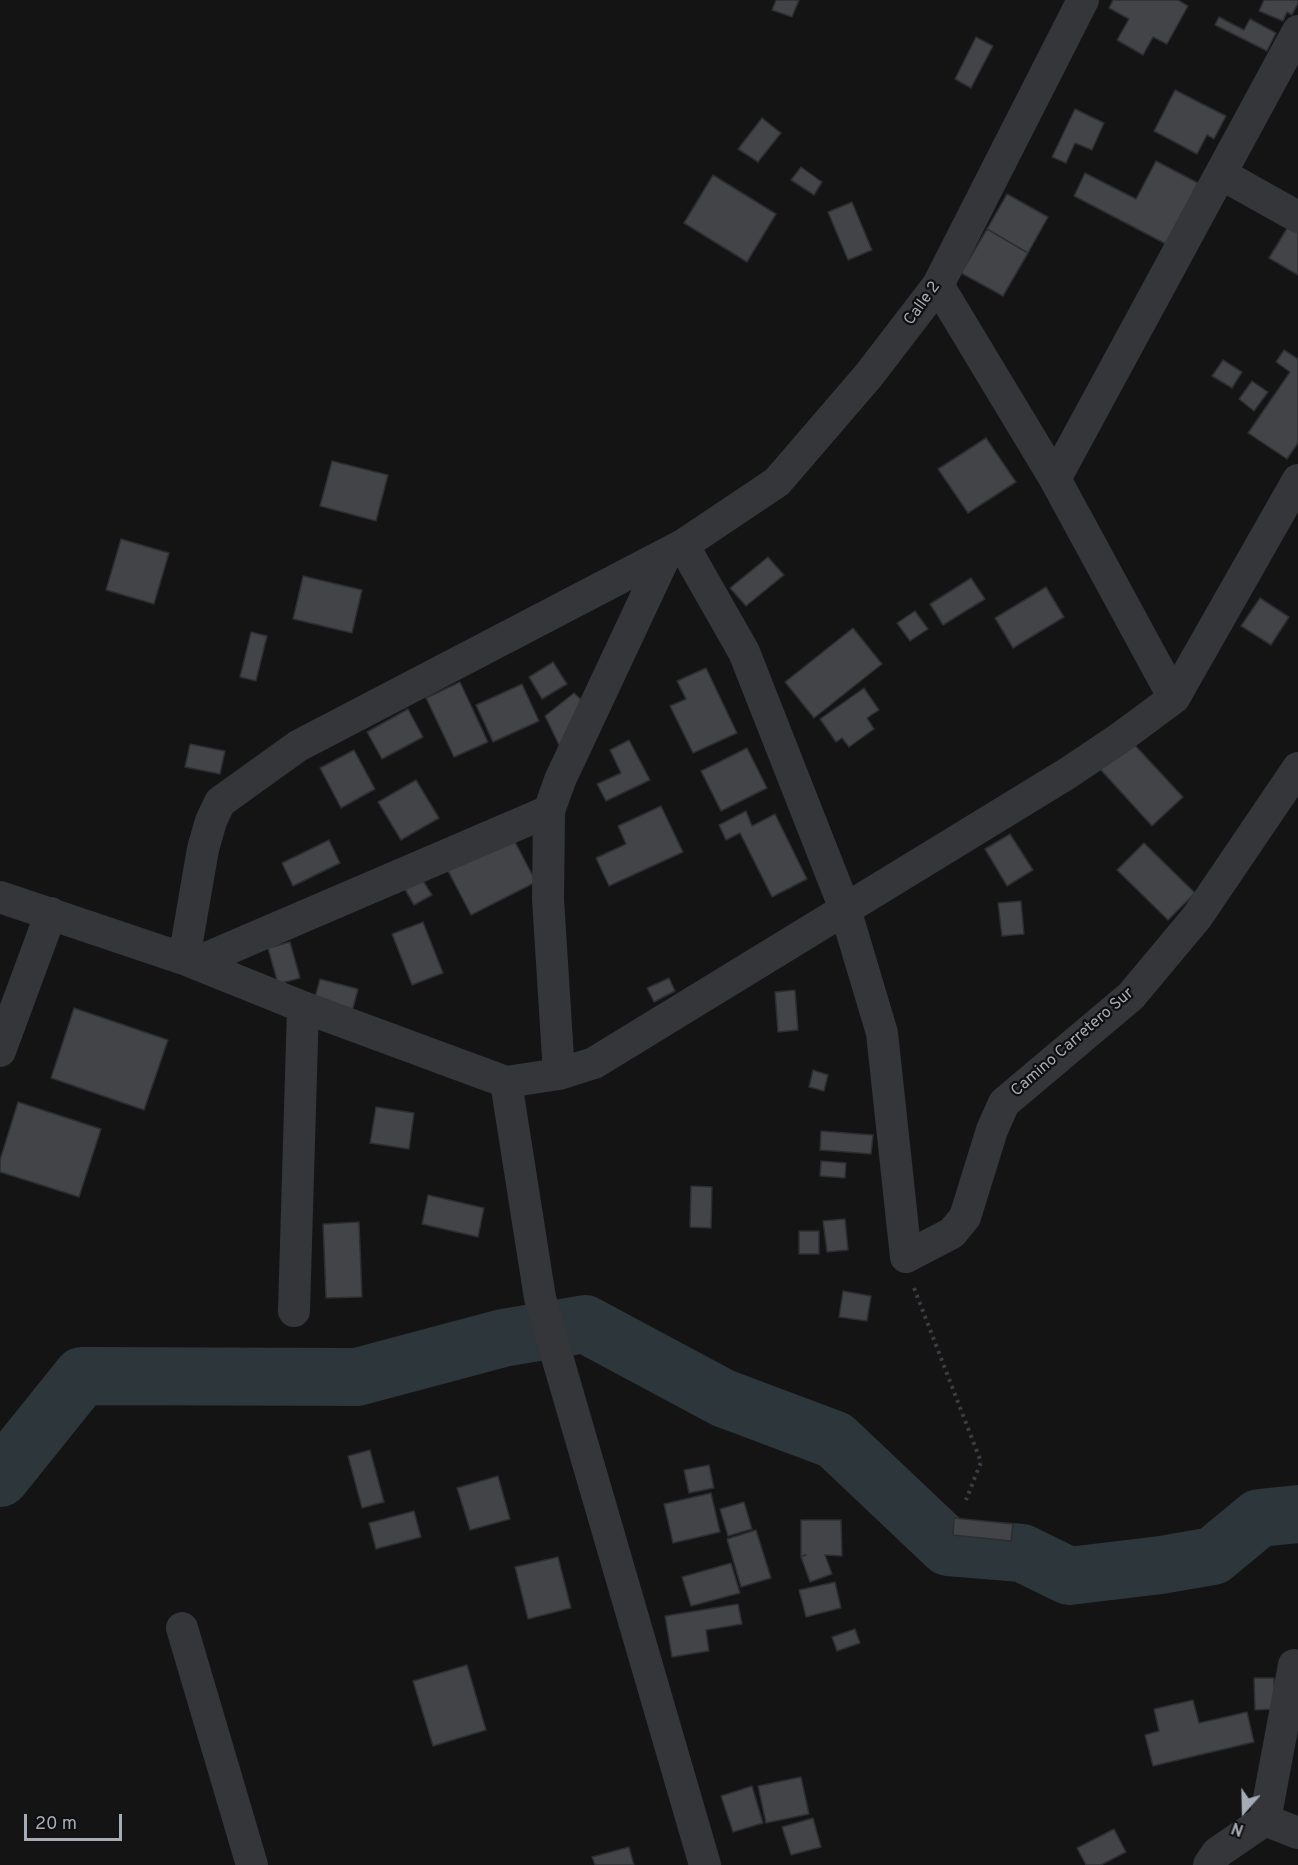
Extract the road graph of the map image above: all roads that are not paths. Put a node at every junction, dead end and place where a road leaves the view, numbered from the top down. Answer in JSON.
{"nodes":[{"id":1,"x":1083,"y":0,"type":"edge"},
{"id":2,"x":1298,"y":31,"type":"edge"},
{"id":3,"x":1221,"y":174,"type":"junction"},
{"id":4,"x":1298,"y":217,"type":"edge"},
{"id":5,"x":938,"y":285,"type":"junction"},
{"id":6,"x":1055,"y":479,"type":"junction"},
{"id":7,"x":1298,"y":480,"type":"edge"},
{"id":8,"x":675,"y":550,"type":"junction"},
{"id":9,"x":1174,"y":698,"type":"junction"},
{"id":10,"x":1298,"y":768,"type":"edge"},
{"id":11,"x":549,"y":811,"type":"junction"},
{"id":12,"x":0,"y":897,"type":"edge"},
{"id":13,"x":845,"y":909,"type":"junction"},
{"id":14,"x":51,"y":913,"type":"junction"},
{"id":15,"x":190,"y":961,"type":"junction"},
{"id":16,"x":303,"y":1007,"type":"junction"},
{"id":17,"x":0,"y":1051,"type":"edge"},
{"id":18,"x":559,"y":1074,"type":"junction"},
{"id":19,"x":506,"y":1082,"type":"junction"},
{"id":20,"x":294,"y":1311,"type":"dead end"},
{"id":21,"x":182,"y":1628,"type":"dead end"},
{"id":22,"x":1293,"y":1665,"type":"dead end"},
{"id":23,"x":1265,"y":1820,"type":"junction"},
{"id":24,"x":1298,"y":1833,"type":"edge"},
{"id":25,"x":252,"y":1865,"type":"edge"},
{"id":26,"x":705,"y":1865,"type":"edge"},
{"id":27,"x":1209,"y":1865,"type":"edge"}],
"edges":[{"from":1,"to":5,"type":"street","name":"Calle 2"},
{"from":2,"to":3,"type":"street"},
{"from":3,"to":4,"type":"street"},
{"from":3,"to":6,"type":"street"},
{"from":5,"to":6,"type":"street"},
{"from":5,"to":8,"type":"street","name":"Calle 2"},
{"from":6,"to":9,"type":"street"},
{"from":7,"to":9,"type":"street"},
{"from":8,"to":11,"type":"street"},
{"from":8,"to":13,"type":"street"},
{"from":8,"to":15,"type":"street","name":"Calle 2"},
{"from":9,"to":13,"type":"street"},
{"from":10,"to":13,"type":"street","name":"Camino Carretero Sur"},
{"from":11,"to":15,"type":"street"},
{"from":11,"to":18,"type":"street"},
{"from":12,"to":14,"type":"street"},
{"from":13,"to":18,"type":"street"},
{"from":14,"to":15,"type":"street"},
{"from":14,"to":17,"type":"street"},
{"from":15,"to":16,"type":"street"},
{"from":16,"to":19,"type":"street"},
{"from":16,"to":20,"type":"street"},
{"from":18,"to":19,"type":"street"},
{"from":19,"to":26,"type":"street"},
{"from":21,"to":25,"type":"street"},
{"from":22,"to":23,"type":"street"},
{"from":23,"to":24,"type":"street"},
{"from":23,"to":27,"type":"street"}]}
